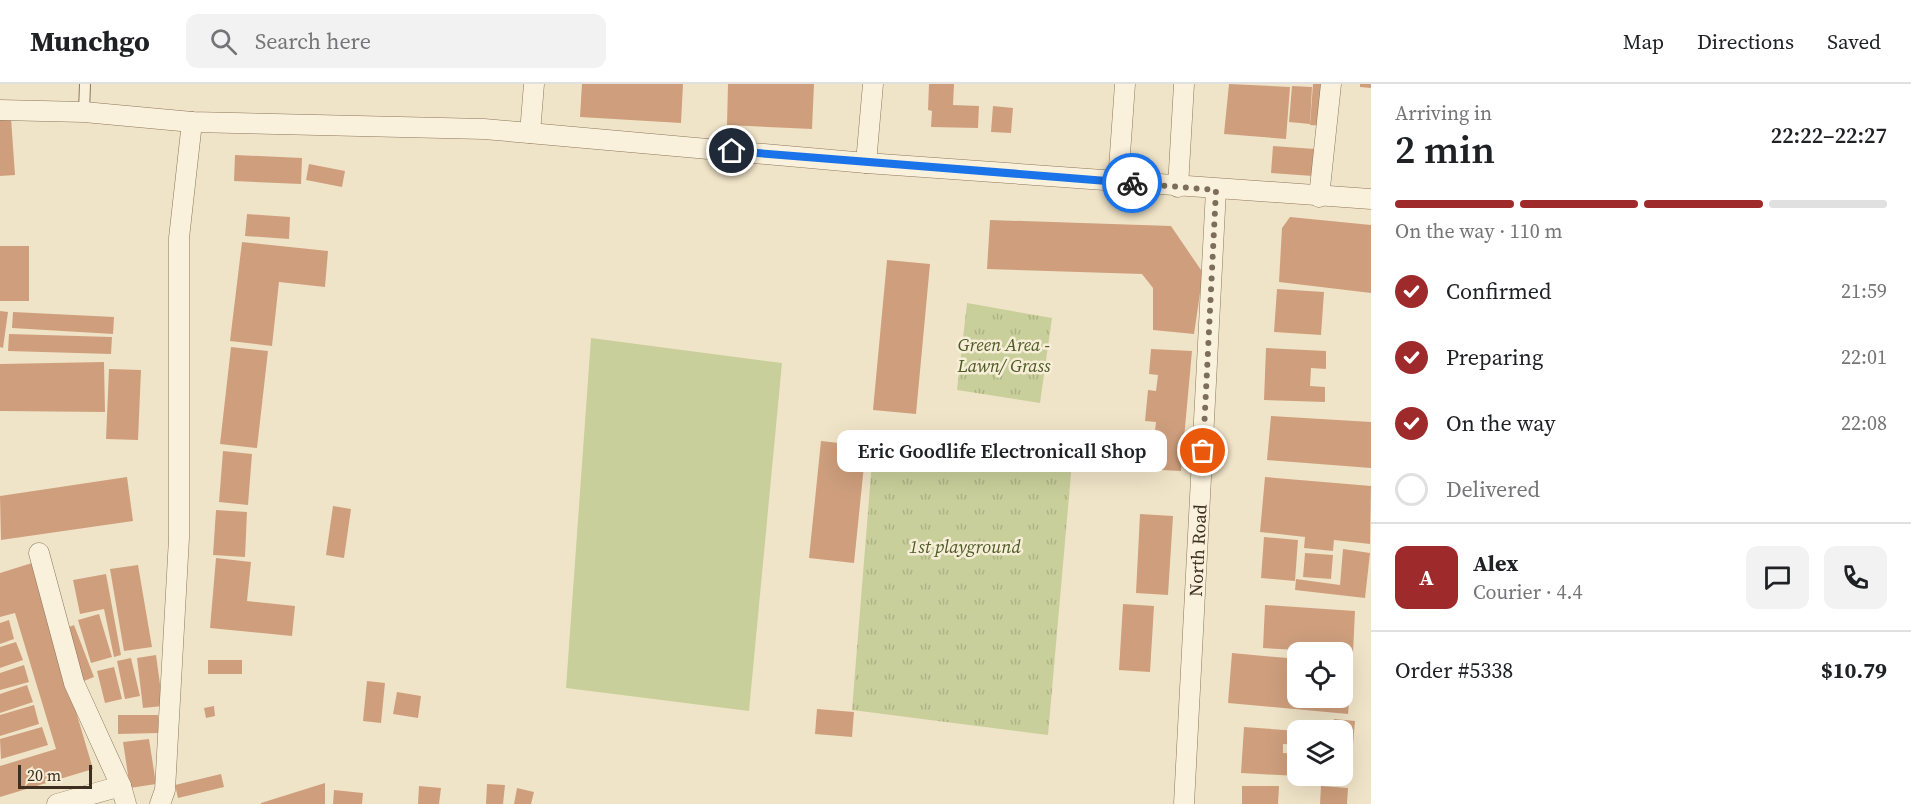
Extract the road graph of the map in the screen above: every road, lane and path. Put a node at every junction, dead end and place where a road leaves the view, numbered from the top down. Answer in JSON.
{"nodes":[{"id":1,"x":85,"y":84,"type":"edge"},
{"id":2,"x":534,"y":84,"type":"edge"},
{"id":3,"x":873,"y":84,"type":"edge"},
{"id":4,"x":1125,"y":84,"type":"edge"},
{"id":5,"x":1184,"y":84,"type":"edge"},
{"id":6,"x":1330,"y":84,"type":"edge"},
{"id":7,"x":0,"y":110,"type":"edge"},
{"id":8,"x":84,"y":112,"type":"junction"},
{"id":9,"x":192,"y":122,"type":"junction"},
{"id":10,"x":530,"y":133,"type":"junction"},
{"id":11,"x":866,"y":163,"type":"junction"},
{"id":12,"x":1118,"y":182,"type":"junction"},
{"id":13,"x":1178,"y":187,"type":"junction"},
{"id":14,"x":1216,"y":190,"type":"junction"},
{"id":15,"x":1319,"y":197,"type":"junction"},
{"id":16,"x":1371,"y":199,"type":"edge"},
{"id":17,"x":39,"y":553,"type":"dead end"},
{"id":18,"x":123,"y":795,"type":"edge"},
{"id":19,"x":57,"y":804,"type":"edge"},
{"id":20,"x":160,"y":804,"type":"edge"},
{"id":21,"x":1184,"y":804,"type":"edge"}],
"edges":[{"from":1,"to":8,"type":"lane"},
{"from":2,"to":10,"type":"street"},
{"from":3,"to":11,"type":"street"},
{"from":4,"to":12,"type":"street"},
{"from":5,"to":13,"type":"street"},
{"from":6,"to":15,"type":"street"},
{"from":7,"to":8,"type":"street"},
{"from":8,"to":9,"type":"street"},
{"from":9,"to":10,"type":"street"},
{"from":9,"to":20,"type":"street"},
{"from":10,"to":11,"type":"street"},
{"from":11,"to":12,"type":"street"},
{"from":12,"to":13,"type":"street"},
{"from":13,"to":14,"type":"street"},
{"from":14,"to":15,"type":"street"},
{"from":14,"to":21,"type":"street","name":"North Road"},
{"from":15,"to":16,"type":"street"},
{"from":17,"to":18,"type":"street"},
{"from":18,"to":19,"type":"street"}]}
